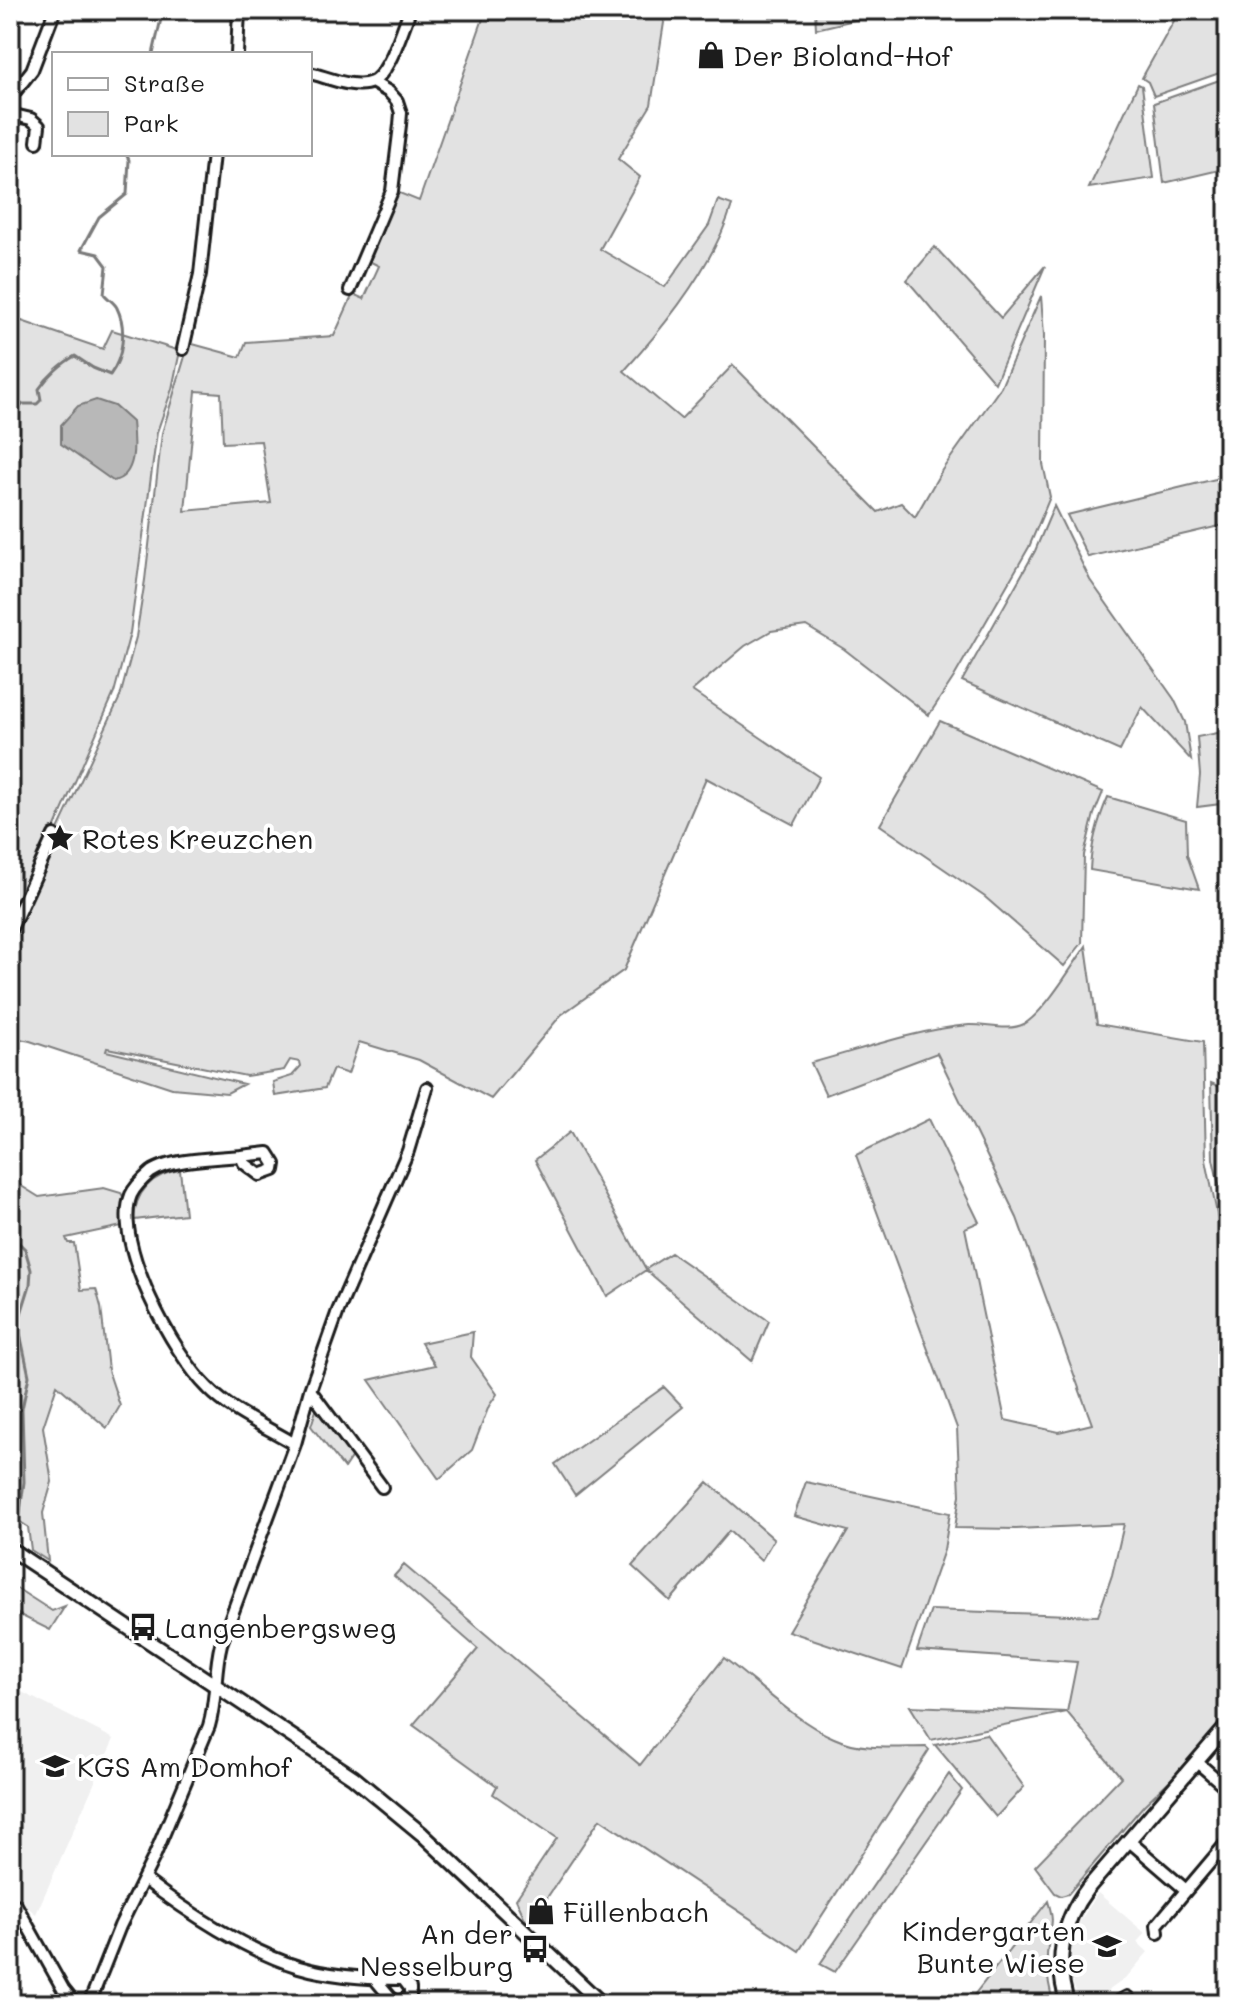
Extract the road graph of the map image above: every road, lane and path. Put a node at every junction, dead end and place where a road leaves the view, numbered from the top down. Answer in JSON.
{"nodes":[{"id":1,"x":55,"y":10,"type":"edge"},
{"id":2,"x":239,"y":10,"type":"edge"},
{"id":3,"x":410,"y":10,"type":"edge"},
{"id":4,"x":237,"y":52,"type":"edge"},
{"id":5,"x":312,"y":74,"type":"edge"},
{"id":6,"x":372,"y":82,"type":"junction"},
{"id":7,"x":10,"y":98,"type":"edge"},
{"id":8,"x":10,"y":114,"type":"edge"},
{"id":9,"x":37,"y":142,"type":"dead end"},
{"id":10,"x":213,"y":156,"type":"edge"},
{"id":11,"x":350,"y":290,"type":"dead end"},
{"id":12,"x":183,"y":349,"type":"dead end"},
{"id":13,"x":54,"y":835,"type":"dead end"},
{"id":14,"x":10,"y":931,"type":"edge"},
{"id":15,"x":427,"y":1088,"type":"dead end"},
{"id":16,"x":241,"y":1156,"type":"dead end"},
{"id":17,"x":310,"y":1390,"type":"junction"},
{"id":18,"x":295,"y":1444,"type":"junction"},
{"id":19,"x":382,"y":1487,"type":"dead end"},
{"id":20,"x":10,"y":1549,"type":"edge"},
{"id":21,"x":216,"y":1687,"type":"junction"},
{"id":22,"x":1228,"y":1725,"type":"edge"},
{"id":23,"x":1197,"y":1762,"type":"junction"},
{"id":24,"x":1228,"y":1789,"type":"edge"},
{"id":25,"x":1128,"y":1840,"type":"junction"},
{"id":26,"x":1228,"y":1841,"type":"edge"},
{"id":27,"x":144,"y":1879,"type":"junction"},
{"id":28,"x":1186,"y":1890,"type":"junction"},
{"id":29,"x":16,"y":1905,"type":"dead end"},
{"id":30,"x":1158,"y":1933,"type":"dead end"},
{"id":31,"x":375,"y":1979,"type":"dead end"},
{"id":32,"x":75,"y":2004,"type":"edge"},
{"id":33,"x":89,"y":2004,"type":"edge"},
{"id":34,"x":602,"y":2004,"type":"edge"},
{"id":35,"x":1068,"y":2004,"type":"edge"},
{"id":36,"x":1114,"y":2004,"type":"edge"},
{"id":37,"x":1133,"y":2004,"type":"edge"}],
"edges":[{"from":1,"to":7,"type":"street"},
{"from":2,"to":4,"type":"street"},
{"from":3,"to":6,"type":"street"},
{"from":5,"to":6,"type":"street"},
{"from":6,"to":11,"type":"street"},
{"from":8,"to":9,"type":"street"},
{"from":10,"to":12,"type":"street"},
{"from":13,"to":14,"type":"street"},
{"from":15,"to":17,"type":"street"},
{"from":16,"to":18,"type":"street"},
{"from":17,"to":18,"type":"street"},
{"from":17,"to":19,"type":"street"},
{"from":18,"to":21,"type":"street"},
{"from":20,"to":21,"type":"street"},
{"from":21,"to":27,"type":"street"},
{"from":21,"to":34,"type":"street"},
{"from":22,"to":23,"type":"street"},
{"from":23,"to":24,"type":"street"},
{"from":23,"to":25,"type":"street"},
{"from":25,"to":28,"type":"street"},
{"from":25,"to":35,"type":"street"},
{"from":26,"to":28,"type":"street"},
{"from":27,"to":31,"type":"street"},
{"from":27,"to":33,"type":"street"},
{"from":28,"to":30,"type":"street"},
{"from":29,"to":32,"type":"street"},
{"from":36,"to":37,"type":"street"}]}
